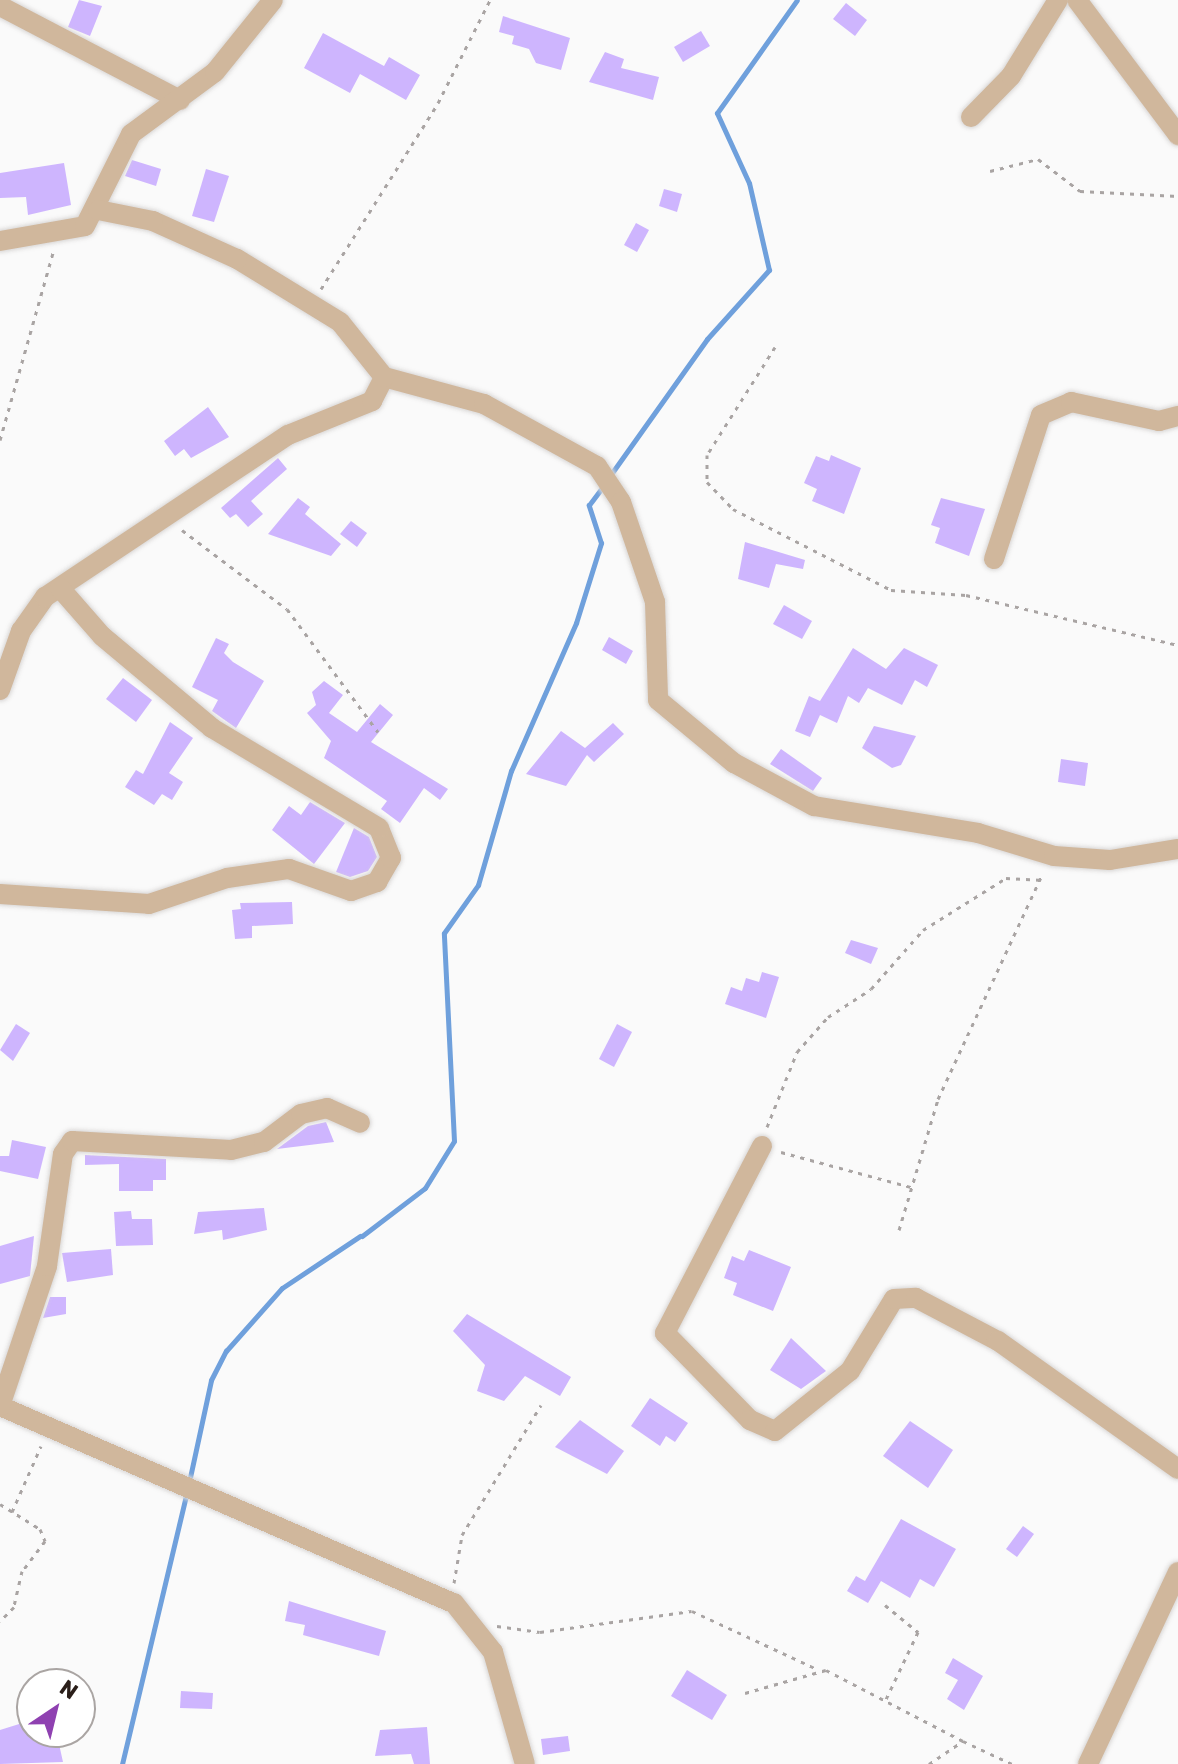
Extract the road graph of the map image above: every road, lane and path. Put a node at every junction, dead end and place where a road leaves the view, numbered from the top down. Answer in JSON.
{"nodes":[{"id":1,"x":273,"y":0,"type":"edge"},
{"id":2,"x":490,"y":0,"type":"edge"},
{"id":3,"x":1058,"y":0,"type":"edge"},
{"id":4,"x":1077,"y":0,"type":"edge"},
{"id":5,"x":0,"y":6,"type":"edge"},
{"id":6,"x":180,"y":100,"type":"junction"},
{"id":7,"x":971,"y":117,"type":"dead end"},
{"id":8,"x":1178,"y":135,"type":"edge"},
{"id":9,"x":990,"y":171,"type":"dead end"},
{"id":10,"x":1178,"y":196,"type":"edge"},
{"id":11,"x":98,"y":210,"type":"junction"},
{"id":12,"x":58,"y":233,"type":"junction"},
{"id":13,"x":0,"y":241,"type":"edge"},
{"id":14,"x":313,"y":304,"type":"junction"},
{"id":15,"x":775,"y":347,"type":"dead end"},
{"id":16,"x":384,"y":377,"type":"junction"},
{"id":17,"x":1178,"y":416,"type":"edge"},
{"id":18,"x":0,"y":440,"type":"edge"},
{"id":19,"x":166,"y":519,"type":"junction"},
{"id":20,"x":994,"y":559,"type":"dead end"},
{"id":21,"x":60,"y":588,"type":"junction"},
{"id":22,"x":1178,"y":645,"type":"edge"},
{"id":23,"x":0,"y":690,"type":"edge"},
{"id":24,"x":378,"y":732,"type":"dead end"},
{"id":25,"x":1178,"y":849,"type":"edge"},
{"id":26,"x":1054,"y":856,"type":"junction"},
{"id":27,"x":1039,"y":880,"type":"junction"},
{"id":28,"x":0,"y":894,"type":"edge"},
{"id":29,"x":360,"y":1123,"type":"dead end"},
{"id":30,"x":762,"y":1146,"type":"junction"},
{"id":31,"x":911,"y":1187,"type":"junction"},
{"id":32,"x":899,"y":1230,"type":"dead end"},
{"id":33,"x":541,"y":1405,"type":"dead end"},
{"id":34,"x":0,"y":1406,"type":"edge"},
{"id":35,"x":49,"y":1424,"type":"junction"},
{"id":36,"x":1178,"y":1469,"type":"edge"},
{"id":37,"x":0,"y":1504,"type":"edge"},
{"id":38,"x":12,"y":1512,"type":"junction"},
{"id":39,"x":1178,"y":1572,"type":"edge"},
{"id":40,"x":454,"y":1603,"type":"junction"},
{"id":41,"x":885,"y":1605,"type":"dead end"},
{"id":42,"x":0,"y":1621,"type":"edge"},
{"id":43,"x":477,"y":1624,"type":"junction"},
{"id":44,"x":815,"y":1668,"type":"junction"},
{"id":45,"x":745,"y":1693,"type":"dead end"},
{"id":46,"x":886,"y":1699,"type":"junction"},
{"id":47,"x":963,"y":1741,"type":"junction"},
{"id":48,"x":525,"y":1764,"type":"edge"},
{"id":49,"x":929,"y":1764,"type":"edge"},
{"id":50,"x":1012,"y":1764,"type":"edge"},
{"id":51,"x":1088,"y":1764,"type":"edge"}],
"edges":[{"from":1,"to":6,"type":"street"},
{"from":2,"to":14,"type":"path"},
{"from":3,"to":7,"type":"street"},
{"from":4,"to":8,"type":"street"},
{"from":5,"to":6,"type":"street"},
{"from":6,"to":11,"type":"street"},
{"from":9,"to":10,"type":"path"},
{"from":11,"to":12,"type":"street"},
{"from":11,"to":14,"type":"street"},
{"from":12,"to":13,"type":"street"},
{"from":12,"to":18,"type":"path"},
{"from":14,"to":16,"type":"street"},
{"from":15,"to":22,"type":"path"},
{"from":16,"to":19,"type":"street"},
{"from":16,"to":26,"type":"street"},
{"from":17,"to":20,"type":"street"},
{"from":19,"to":21,"type":"street"},
{"from":19,"to":24,"type":"path"},
{"from":21,"to":23,"type":"street"},
{"from":21,"to":28,"type":"street"},
{"from":25,"to":26,"type":"street"},
{"from":26,"to":27,"type":"path"},
{"from":27,"to":30,"type":"path"},
{"from":27,"to":31,"type":"path"},
{"from":29,"to":34,"type":"street"},
{"from":30,"to":31,"type":"path"},
{"from":30,"to":36,"type":"street"},
{"from":31,"to":32,"type":"path"},
{"from":33,"to":40,"type":"path"},
{"from":34,"to":35,"type":"street"},
{"from":35,"to":38,"type":"path"},
{"from":35,"to":40,"type":"street"},
{"from":37,"to":38,"type":"path"},
{"from":38,"to":42,"type":"path"},
{"from":39,"to":51,"type":"street"},
{"from":40,"to":43,"type":"street"},
{"from":41,"to":46,"type":"path"},
{"from":43,"to":44,"type":"path"},
{"from":43,"to":48,"type":"street"},
{"from":44,"to":45,"type":"path"},
{"from":44,"to":46,"type":"path"},
{"from":46,"to":47,"type":"path"},
{"from":47,"to":49,"type":"path"},
{"from":47,"to":50,"type":"path"}]}
